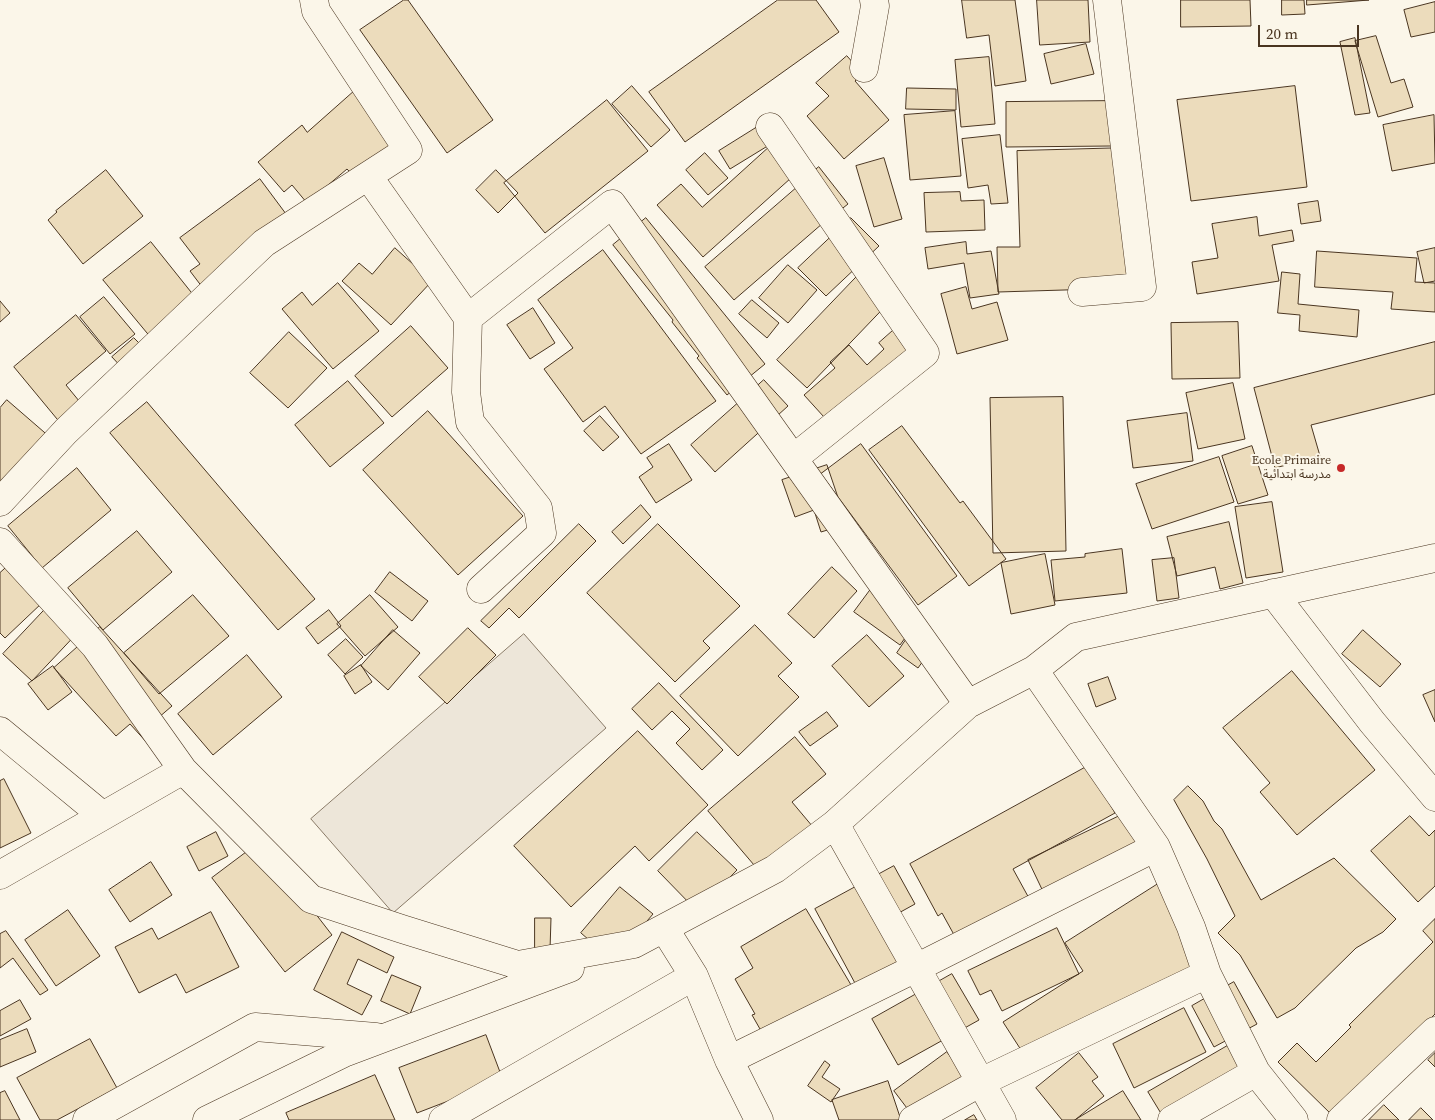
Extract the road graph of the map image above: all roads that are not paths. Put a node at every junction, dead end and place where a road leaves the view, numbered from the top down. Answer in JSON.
{"nodes":[{"id":1,"x":314,"y":0,"type":"edge"},
{"id":2,"x":874,"y":0,"type":"edge"},
{"id":3,"x":1107,"y":0,"type":"edge"},
{"id":4,"x":864,"y":68,"type":"dead end"},
{"id":5,"x":770,"y":127,"type":"dead end"},
{"id":6,"x":368,"y":176,"type":"junction"},
{"id":7,"x":1082,"y":292,"type":"dead end"},
{"id":8,"x":468,"y":318,"type":"junction"},
{"id":9,"x":794,"y":458,"type":"junction"},
{"id":10,"x":0,"y":502,"type":"edge"},
{"id":11,"x":0,"y":542,"type":"edge"},
{"id":12,"x":1435,"y":558,"type":"edge"},
{"id":13,"x":481,"y":589,"type":"dead end"},
{"id":14,"x":1273,"y":594,"type":"junction"},
{"id":15,"x":1034,"y":670,"type":"junction"},
{"id":16,"x":968,"y":704,"type":"junction"},
{"id":17,"x":0,"y":731,"type":"edge"},
{"id":18,"x":183,"y":770,"type":"junction"},
{"id":19,"x":1435,"y":797,"type":"edge"},
{"id":20,"x":103,"y":816,"type":"junction"},
{"id":21,"x":834,"y":824,"type":"junction"},
{"id":22,"x":1156,"y":847,"type":"junction"},
{"id":23,"x":0,"y":875,"type":"edge"},
{"id":24,"x":664,"y":928,"type":"junction"},
{"id":25,"x":634,"y":944,"type":"junction"},
{"id":26,"x":916,"y":968,"type":"junction"},
{"id":27,"x":1207,"y":974,"type":"junction"},
{"id":28,"x":694,"y":976,"type":"junction"},
{"id":29,"x":1435,"y":1031,"type":"edge"},
{"id":30,"x":386,"y":1038,"type":"junction"},
{"id":31,"x":729,"y":1060,"type":"junction"},
{"id":32,"x":1256,"y":1072,"type":"junction"},
{"id":33,"x":980,"y":1082,"type":"junction"},
{"id":34,"x":87,"y":1120,"type":"edge"},
{"id":35,"x":207,"y":1120,"type":"edge"},
{"id":36,"x":443,"y":1120,"type":"edge"},
{"id":37,"x":759,"y":1120,"type":"edge"},
{"id":38,"x":913,"y":1120,"type":"edge"},
{"id":39,"x":1002,"y":1120,"type":"edge"},
{"id":40,"x":1172,"y":1120,"type":"edge"},
{"id":41,"x":1294,"y":1120,"type":"edge"},
{"id":42,"x":1341,"y":1120,"type":"edge"}],
"edges":[{"from":1,"to":6,"type":"street"},
{"from":2,"to":4,"type":"street"},
{"from":3,"to":7,"type":"street"},
{"from":5,"to":9,"type":"street"},
{"from":6,"to":8,"type":"street"},
{"from":6,"to":10,"type":"street"},
{"from":8,"to":9,"type":"street"},
{"from":8,"to":13,"type":"street"},
{"from":9,"to":16,"type":"street"},
{"from":11,"to":18,"type":"street"},
{"from":12,"to":14,"type":"street"},
{"from":14,"to":15,"type":"street"},
{"from":14,"to":19,"type":"street"},
{"from":15,"to":16,"type":"street"},
{"from":15,"to":22,"type":"street"},
{"from":16,"to":21,"type":"street"},
{"from":17,"to":20,"type":"street"},
{"from":18,"to":20,"type":"street"},
{"from":18,"to":25,"type":"street"},
{"from":20,"to":23,"type":"street"},
{"from":21,"to":24,"type":"street"},
{"from":21,"to":26,"type":"street"},
{"from":22,"to":26,"type":"street"},
{"from":22,"to":27,"type":"street"},
{"from":24,"to":25,"type":"street"},
{"from":24,"to":28,"type":"street"},
{"from":25,"to":30,"type":"street"},
{"from":26,"to":31,"type":"street"},
{"from":26,"to":33,"type":"street"},
{"from":27,"to":32,"type":"street"},
{"from":27,"to":33,"type":"street"},
{"from":28,"to":31,"type":"street"},
{"from":28,"to":36,"type":"street"},
{"from":29,"to":42,"type":"street"},
{"from":30,"to":34,"type":"street"},
{"from":30,"to":35,"type":"street"},
{"from":31,"to":37,"type":"street"},
{"from":32,"to":40,"type":"street"},
{"from":32,"to":41,"type":"street"},
{"from":33,"to":38,"type":"street"},
{"from":33,"to":39,"type":"street"}]}
